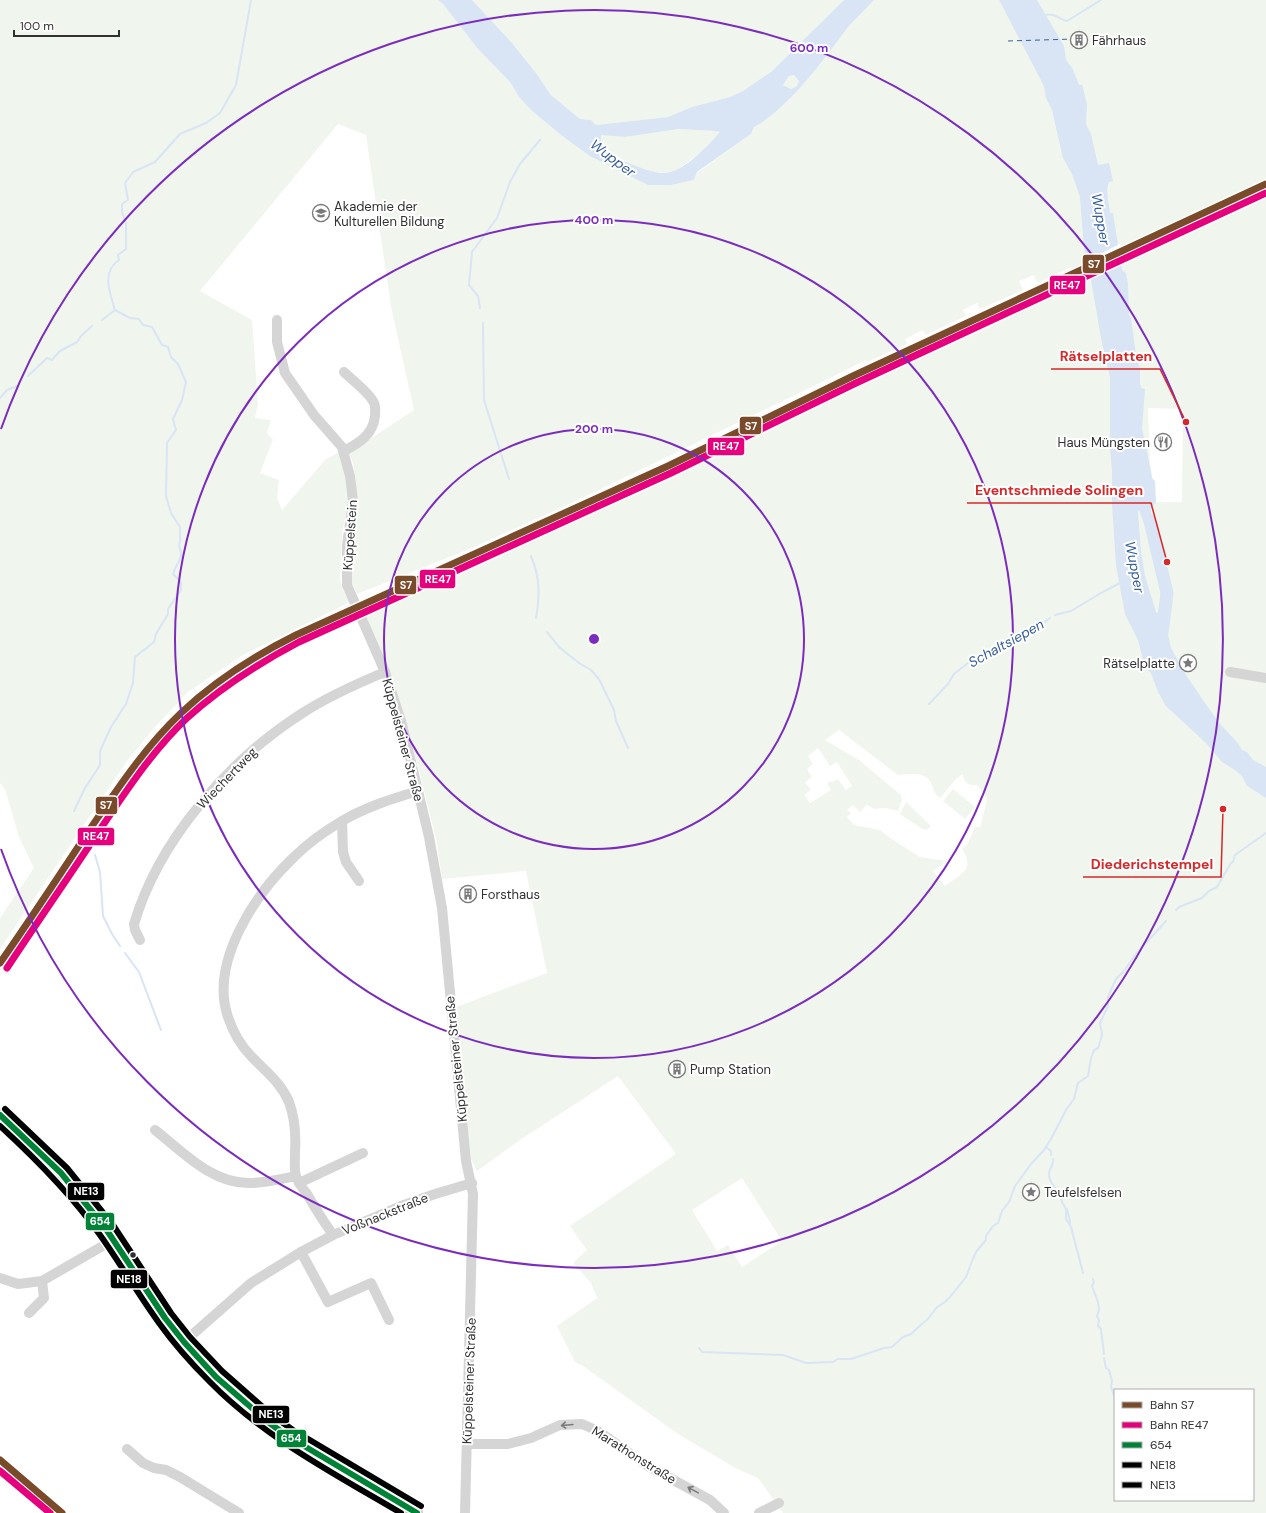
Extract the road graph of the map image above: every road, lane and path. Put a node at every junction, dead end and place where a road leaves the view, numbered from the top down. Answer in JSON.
{"nodes":[{"id":1,"x":276,"y":320,"type":"dead end"},
{"id":2,"x":344,"y":372,"type":"dead end"},
{"id":3,"x":344,"y":451,"type":"junction"},
{"id":4,"x":360,"y":616,"type":"joint"},
{"id":5,"x":385,"y":672,"type":"junction"},
{"id":6,"x":1230,"y":672,"type":"dead end"},
{"id":7,"x":1266,"y":678,"type":"edge"},
{"id":8,"x":418,"y":791,"type":"junction"},
{"id":9,"x":342,"y":822,"type":"junction"},
{"id":10,"x":359,"y":881,"type":"dead end"},
{"id":11,"x":140,"y":940,"type":"dead end"},
{"id":12,"x":0,"y":1115,"type":"edge"},
{"id":13,"x":155,"y":1130,"type":"dead end"},
{"id":14,"x":363,"y":1153,"type":"dead end"},
{"id":15,"x":297,"y":1179,"type":"junction"},
{"id":16,"x":472,"y":1183,"type":"junction"},
{"id":17,"x":333,"y":1235,"type":"junction"},
{"id":18,"x":113,"y":1240,"type":"junction"},
{"id":19,"x":301,"y":1252,"type":"junction"},
{"id":20,"x":0,"y":1278,"type":"edge"},
{"id":21,"x":42,"y":1282,"type":"junction"},
{"id":22,"x":29,"y":1313,"type":"dead end"},
{"id":23,"x":389,"y":1320,"type":"dead end"},
{"id":24,"x":184,"y":1342,"type":"junction"},
{"id":25,"x":467,"y":1444,"type":"junction"},
{"id":26,"x":126,"y":1449,"type":"dead end"},
{"id":27,"x":779,"y":1503,"type":"dead end"},
{"id":28,"x":239,"y":1513,"type":"edge"},
{"id":29,"x":416,"y":1513,"type":"edge"},
{"id":30,"x":465,"y":1513,"type":"edge"},
{"id":31,"x":724,"y":1513,"type":"edge"},
{"id":32,"x":759,"y":1513,"type":"edge"}],
"edges":[{"from":1,"to":3,"type":"street","name":"Küppelstein"},
{"from":2,"to":3,"type":"street"},
{"from":3,"to":4,"type":"street","name":"Küppelstein"},
{"from":4,"to":5,"type":"street","name":"Küppelsteiner Straße"},
{"from":5,"to":8,"type":"street","name":"Küppelsteiner Straße"},
{"from":5,"to":11,"type":"street","name":"Wiechertweg"},
{"from":6,"to":7,"type":"street"},
{"from":8,"to":9,"type":"street"},
{"from":8,"to":16,"type":"street","name":"Küppelsteiner Straße"},
{"from":9,"to":10,"type":"street"},
{"from":9,"to":15,"type":"street"},
{"from":12,"to":18,"type":"main road"},
{"from":13,"to":15,"type":"street"},
{"from":14,"to":15,"type":"street"},
{"from":15,"to":17,"type":"street"},
{"from":16,"to":17,"type":"street","name":"Voßnackstraße"},
{"from":16,"to":25,"type":"street","name":"Küppelsteiner Straße"},
{"from":17,"to":19,"type":"street","name":"Voßnackstraße"},
{"from":18,"to":21,"type":"street"},
{"from":18,"to":24,"type":"main road"},
{"from":19,"to":23,"type":"street"},
{"from":19,"to":24,"type":"street","name":"Voßnackstraße"},
{"from":20,"to":21,"type":"street"},
{"from":21,"to":22,"type":"street"},
{"from":24,"to":29,"type":"main road"},
{"from":25,"to":30,"type":"street","name":"Küppelsteiner Straße"},
{"from":31,"to":25,"type":"street","name":"Marathonstraße","one_way":true},
{"from":26,"to":28,"type":"street"},
{"from":27,"to":32,"type":"street"}]}
